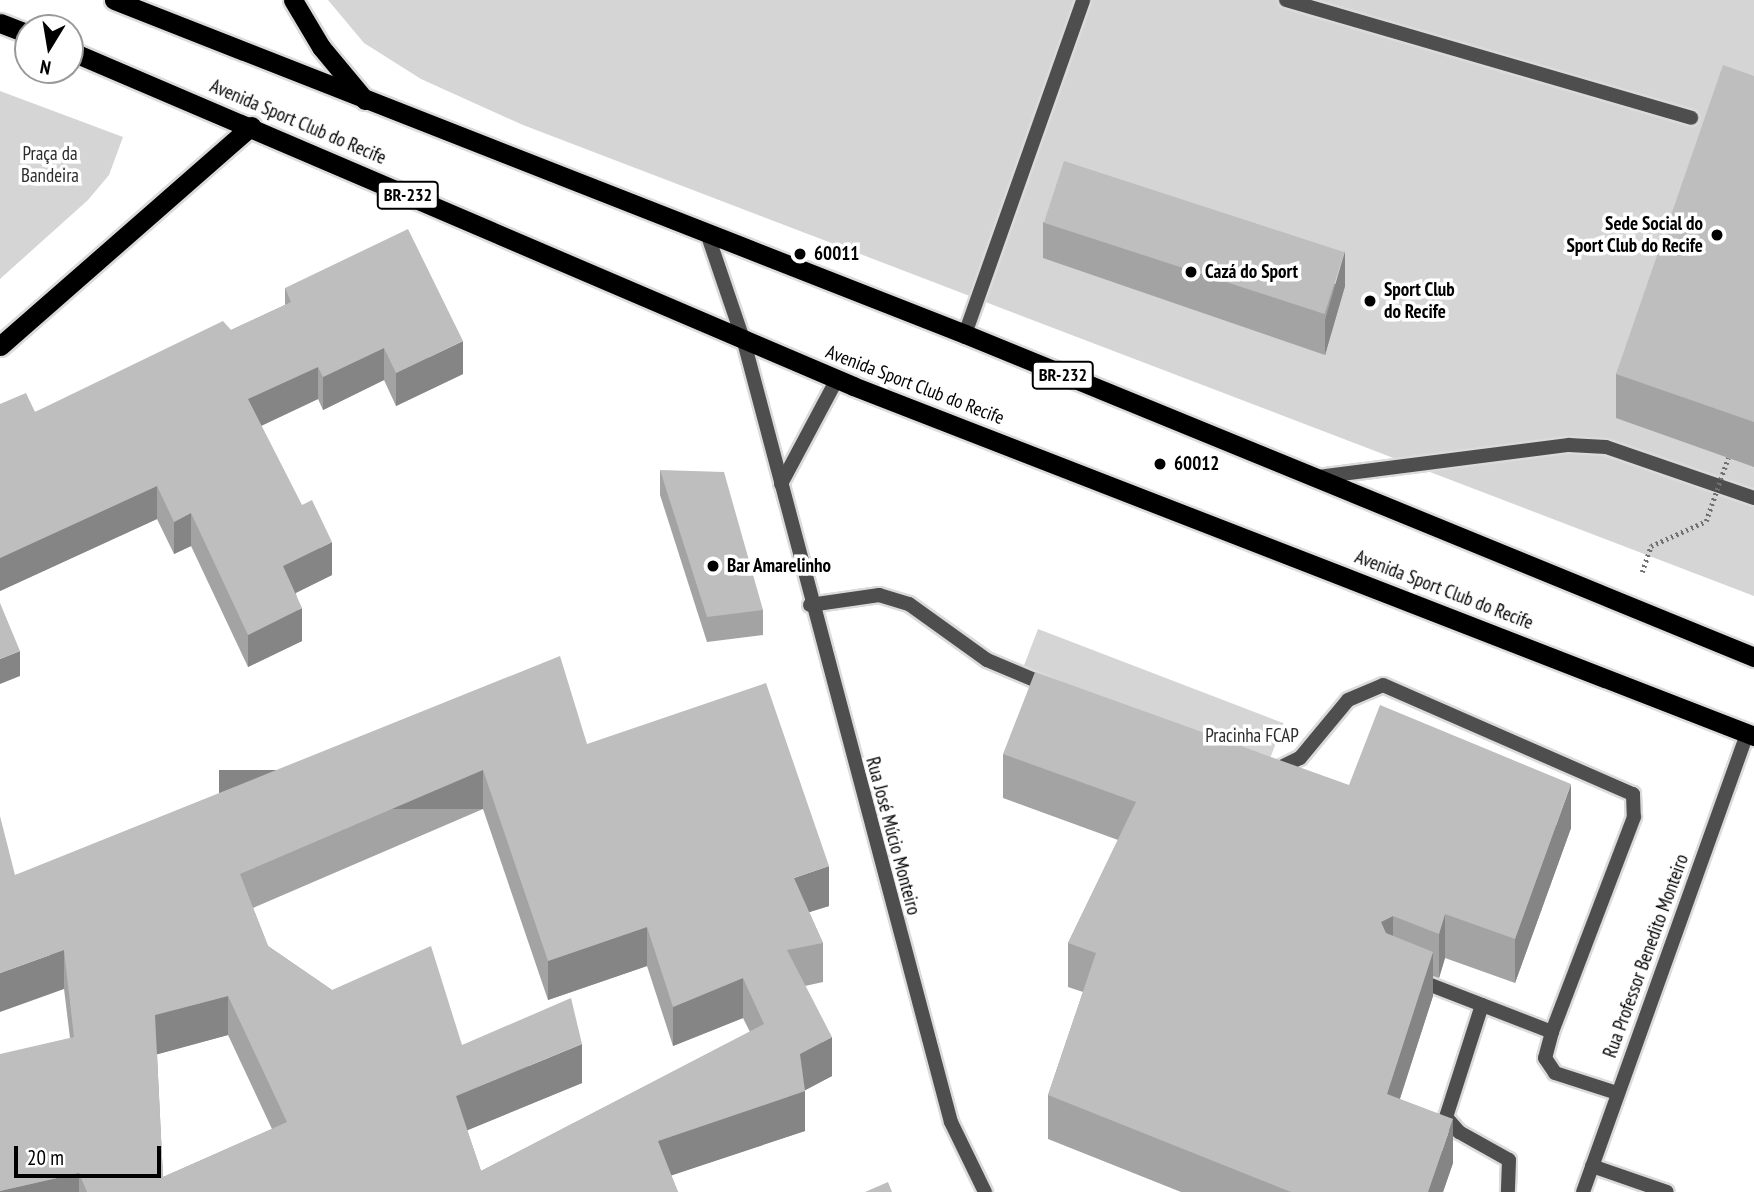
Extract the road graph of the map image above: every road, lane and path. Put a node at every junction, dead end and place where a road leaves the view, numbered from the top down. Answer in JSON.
{"nodes":[{"id":1,"x":114,"y":0,"type":"edge"},
{"id":2,"x":293,"y":0,"type":"edge"},
{"id":3,"x":1083,"y":0,"type":"edge"},
{"id":4,"x":1286,"y":0,"type":"edge"},
{"id":5,"x":84,"y":57,"type":"edge"},
{"id":6,"x":368,"y":103,"type":"junction"},
{"id":7,"x":1691,"y":118,"type":"dead end"},
{"id":8,"x":251,"y":126,"type":"junction"},
{"id":9,"x":708,"y":236,"type":"junction"},
{"id":10,"x":965,"y":334,"type":"junction"},
{"id":11,"x":744,"y":342,"type":"junction"},
{"id":12,"x":0,"y":346,"type":"edge"},
{"id":13,"x":837,"y":379,"type":"junction"},
{"id":14,"x":1728,"y":458,"type":"dead end"},
{"id":15,"x":1312,"y":478,"type":"junction"},
{"id":16,"x":781,"y":484,"type":"junction"},
{"id":17,"x":1754,"y":498,"type":"edge"},
{"id":18,"x":1651,"y":546,"type":"dead end"},
{"id":19,"x":810,"y":605,"type":"junction"},
{"id":20,"x":1754,"y":657,"type":"edge"},
{"id":21,"x":1062,"y":691,"type":"edge"},
{"id":22,"x":1750,"y":735,"type":"edge"},
{"id":23,"x":1260,"y":771,"type":"edge"},
{"id":24,"x":1401,"y":973,"type":"edge"},
{"id":25,"x":1482,"y":1005,"type":"junction"},
{"id":26,"x":1552,"y":1032,"type":"junction"},
{"id":27,"x":1616,"y":1093,"type":"junction"},
{"id":28,"x":1592,"y":1166,"type":"junction"},
{"id":29,"x":985,"y":1192,"type":"edge"},
{"id":30,"x":1508,"y":1192,"type":"edge"},
{"id":31,"x":1583,"y":1192,"type":"edge"},
{"id":32,"x":1667,"y":1192,"type":"edge"}],
"edges":[{"from":1,"to":6,"type":"highway","number":"BR-232"},
{"from":2,"to":6,"type":"highway"},
{"from":3,"to":10,"type":"street"},
{"from":4,"to":7,"type":"street"},
{"from":5,"to":8,"type":"highway","name":"Avenida Sport Club do Recife","number":"BR-232"},
{"from":6,"to":9,"type":"highway","number":"BR-232"},
{"from":8,"to":11,"type":"highway","name":"Avenida Sport Club do Recife","number":"BR-232"},
{"from":8,"to":12,"type":"highway"},
{"from":9,"to":10,"type":"highway","number":"BR-232"},
{"from":9,"to":11,"type":"street","name":"Rua José Múcio Monteiro"},
{"from":10,"to":15,"type":"highway","number":"BR-232"},
{"from":11,"to":13,"type":"highway","name":"Avenida Sport Club do Recife","number":"BR-232"},
{"from":11,"to":16,"type":"street","name":"Rua José Múcio Monteiro"},
{"from":13,"to":16,"type":"street"},
{"from":13,"to":22,"type":"highway","name":"Avenida Sport Club do Recife","number":"BR-232"},
{"from":14,"to":18,"type":"path","bridge":true},
{"from":15,"to":17,"type":"street"},
{"from":15,"to":20,"type":"highway","number":"BR-232"},
{"from":16,"to":19,"type":"street","name":"Rua José Múcio Monteiro"},
{"from":19,"to":21,"type":"street"},
{"from":19,"to":29,"type":"street","name":"Rua José Múcio Monteiro"},
{"from":22,"to":27,"type":"street","name":"Rua Professor Benedito Monteiro"},
{"from":23,"to":26,"type":"street"},
{"from":24,"to":25,"type":"street"},
{"from":25,"to":26,"type":"street"},
{"from":25,"to":30,"type":"street"},
{"from":26,"to":27,"type":"street"},
{"from":27,"to":28,"type":"street","name":"Rua Professor Benedito Monteiro"},
{"from":28,"to":31,"type":"street","name":"Rua Professor Benedito Monteiro"},
{"from":28,"to":32,"type":"street"}]}
